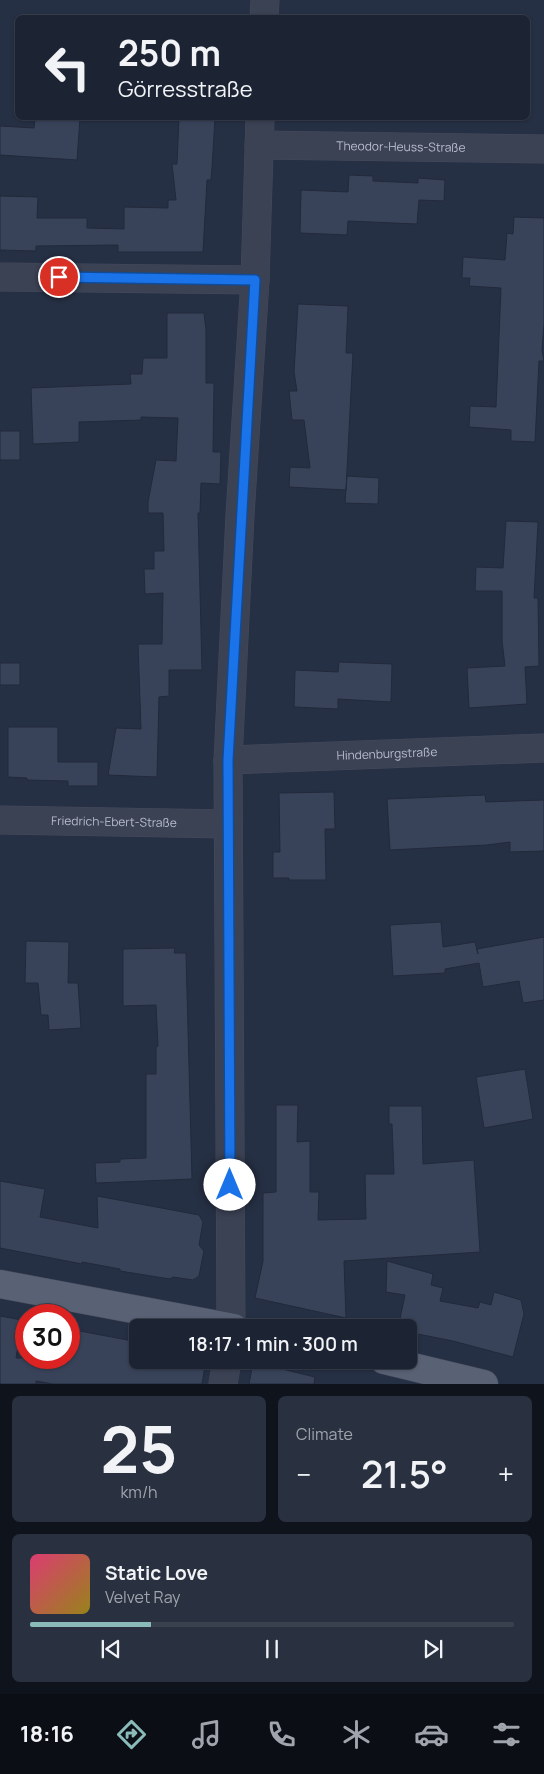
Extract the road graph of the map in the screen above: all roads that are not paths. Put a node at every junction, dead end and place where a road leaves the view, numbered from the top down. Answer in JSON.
{"nodes":[{"id":1,"x":265,"y":0,"type":"edge"},
{"id":2,"x":264,"y":15,"type":"edge"},
{"id":3,"x":260,"y":120,"type":"edge"},
{"id":4,"x":259,"y":145,"type":"junction"},
{"id":5,"x":544,"y":149,"type":"edge"},
{"id":6,"x":0,"y":277,"type":"edge"},
{"id":7,"x":255,"y":280,"type":"junction"},
{"id":8,"x":544,"y":748,"type":"edge"},
{"id":9,"x":228,"y":760,"type":"junction"},
{"id":10,"x":0,"y":820,"type":"edge"},
{"id":11,"x":227,"y":824,"type":"junction"},
{"id":12,"x":0,"y":1284,"type":"edge"},
{"id":13,"x":189,"y":1319,"type":"edge"},
{"id":14,"x":232,"y":1319,"type":"edge"},
{"id":15,"x":417,"y":1368,"type":"edge"},
{"id":16,"x":226,"y":1369,"type":"edge"},
{"id":17,"x":223,"y":1384,"type":"edge"},
{"id":18,"x":484,"y":1384,"type":"edge"}],
"edges":[{"from":1,"to":2,"type":"street"},
{"from":3,"to":4,"type":"street"},
{"from":4,"to":5,"type":"street","name":"Theodor-Heuss-Straße"},
{"from":4,"to":7,"type":"street"},
{"from":6,"to":7,"type":"street"},
{"from":7,"to":9,"type":"street"},
{"from":8,"to":9,"type":"street","name":"Hindenburgstraße"},
{"from":9,"to":11,"type":"street"},
{"from":10,"to":11,"type":"street","name":"Friedrich-Ebert-Straße"},
{"from":11,"to":14,"type":"street"},
{"from":12,"to":13,"type":"main road"},
{"from":15,"to":18,"type":"main road"},
{"from":16,"to":17,"type":"street"}]}
